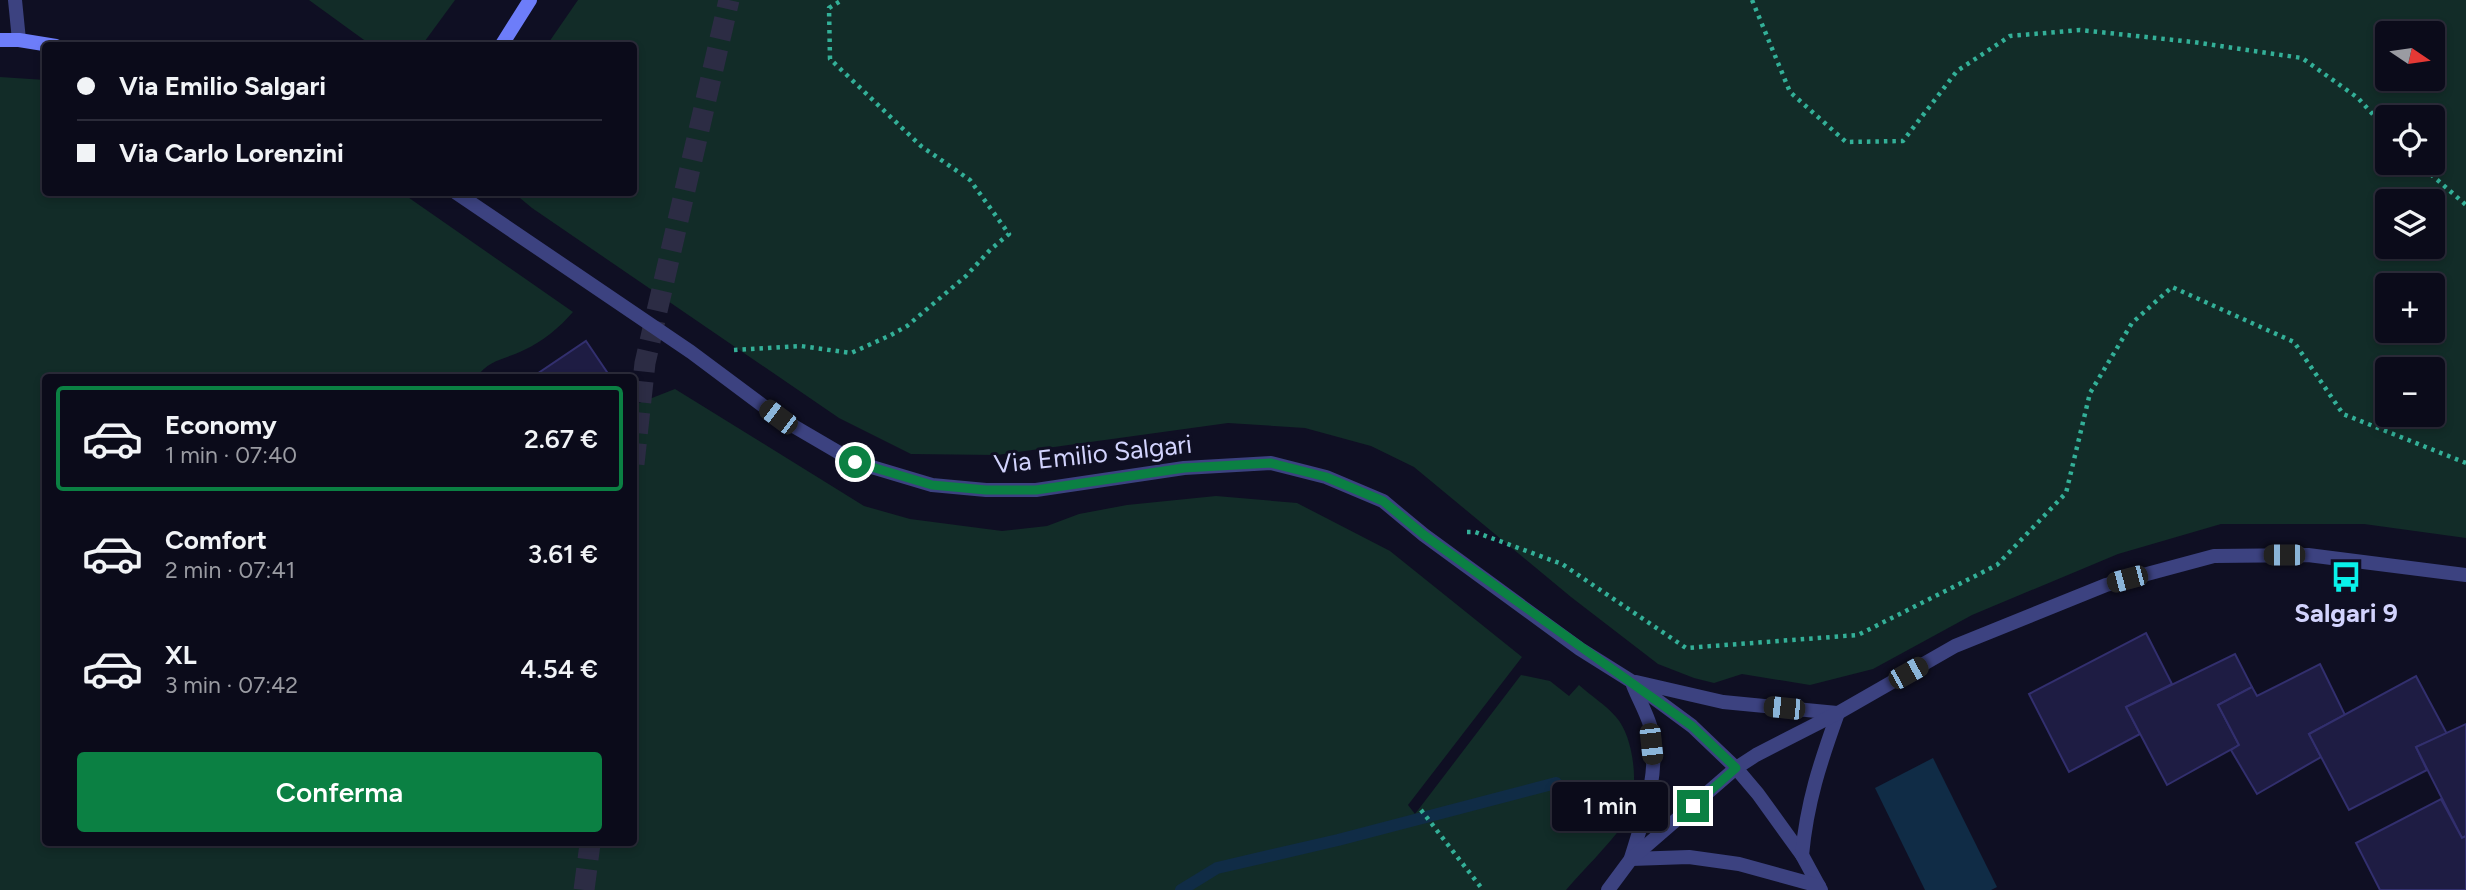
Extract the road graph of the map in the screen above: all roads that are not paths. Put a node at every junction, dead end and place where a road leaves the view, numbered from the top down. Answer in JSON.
{"nodes":[{"id":1,"x":15,"y":0,"type":"edge"},
{"id":2,"x":530,"y":0,"type":"edge"},
{"id":3,"x":0,"y":40,"type":"edge"},
{"id":4,"x":19,"y":40,"type":"junction"},
{"id":5,"x":504,"y":42,"type":"edge"},
{"id":6,"x":42,"y":44,"type":"edge"},
{"id":7,"x":458,"y":196,"type":"edge"},
{"id":8,"x":2466,"y":575,"type":"edge"},
{"id":9,"x":1631,"y":681,"type":"junction"},
{"id":10,"x":1838,"y":713,"type":"junction"},
{"id":11,"x":1736,"y":768,"type":"junction"},
{"id":12,"x":1802,"y":855,"type":"junction"},
{"id":13,"x":1630,"y":859,"type":"junction"},
{"id":14,"x":1820,"y":888,"type":"edge"},
{"id":15,"x":1608,"y":890,"type":"edge"}],
"edges":[{"from":1,"to":4,"type":"street"},
{"from":2,"to":5,"type":"street"},
{"from":3,"to":4,"type":"street"},
{"from":4,"to":6,"type":"street"},
{"from":7,"to":9,"type":"street","name":"Via Emilio Salgari"},
{"from":8,"to":10,"type":"street"},
{"from":9,"to":10,"type":"street","name":"Via Emilio Salgari"},
{"from":9,"to":11,"type":"street","name":"Via Emilio Salgari"},
{"from":9,"to":13,"type":"street"},
{"from":10,"to":11,"type":"street"},
{"from":10,"to":12,"type":"street"},
{"from":11,"to":12,"type":"street","name":"Via Emilio Salgari"},
{"from":11,"to":13,"type":"street"},
{"from":12,"to":14,"type":"street","name":"Via Emilio Salgari"},
{"from":13,"to":14,"type":"street","name":"Via Emilio Salgari"},
{"from":13,"to":15,"type":"street"}]}
